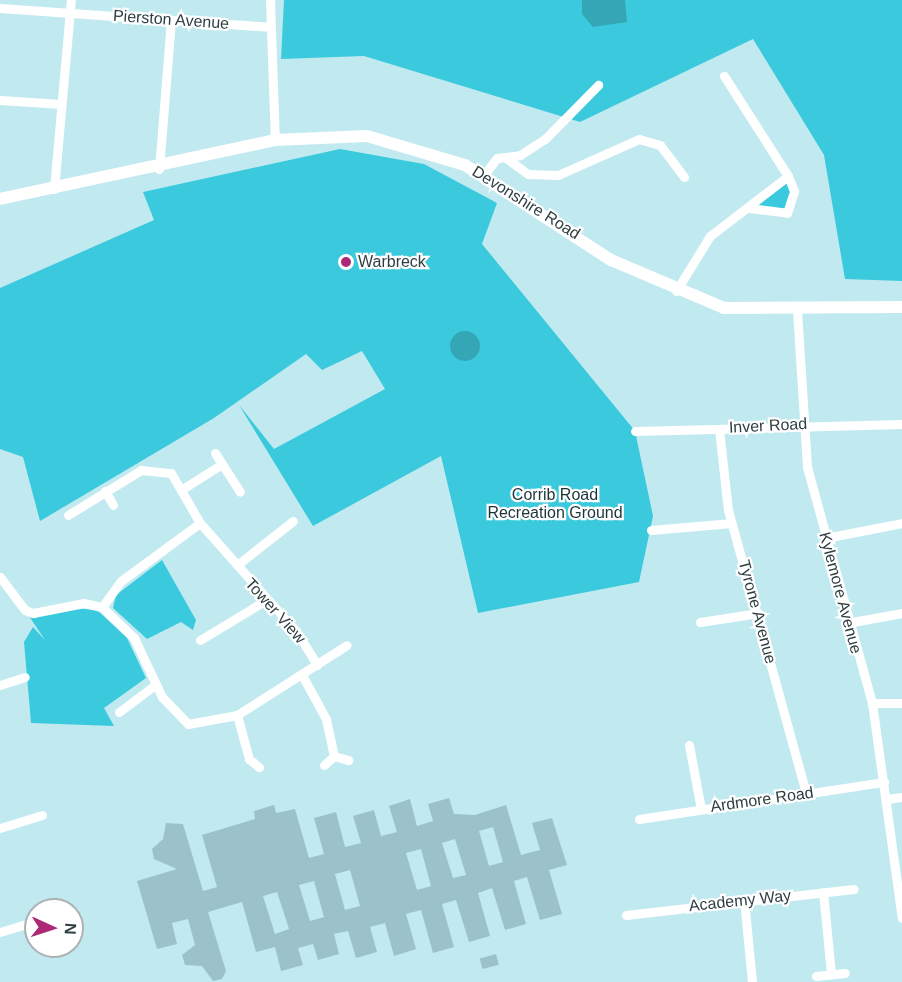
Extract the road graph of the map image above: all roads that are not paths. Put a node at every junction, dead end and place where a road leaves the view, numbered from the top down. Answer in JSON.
{"nodes":[{"id":1,"x":70,"y":0,"type":"edge"},
{"id":2,"x":270,"y":0,"type":"edge"},
{"id":3,"x":0,"y":8,"type":"edge"},
{"id":4,"x":69,"y":13,"type":"junction"},
{"id":5,"x":171,"y":20,"type":"junction"},
{"id":6,"x":269,"y":27,"type":"junction"},
{"id":7,"x":724,"y":76,"type":"dead end"},
{"id":8,"x":598,"y":86,"type":"dead end"},
{"id":9,"x":0,"y":99,"type":"edge"},
{"id":10,"x":61,"y":104,"type":"junction"},
{"id":11,"x":649,"y":128,"type":"dead end"},
{"id":12,"x":276,"y":140,"type":"junction"},
{"id":13,"x":648,"y":140,"type":"junction"},
{"id":14,"x":506,"y":158,"type":"junction"},
{"id":15,"x":159,"y":169,"type":"junction"},
{"id":16,"x":483,"y":175,"type":"junction"},
{"id":17,"x":788,"y":176,"type":"junction"},
{"id":18,"x":684,"y":177,"type":"dead end"},
{"id":19,"x":54,"y":189,"type":"junction"},
{"id":20,"x":0,"y":199,"type":"edge"},
{"id":21,"x":749,"y":208,"type":"junction"},
{"id":22,"x":676,"y":291,"type":"junction"},
{"id":23,"x":902,"y":307,"type":"edge"},
{"id":24,"x":797,"y":311,"type":"junction"},
{"id":25,"x":803,"y":424,"type":"junction"},
{"id":26,"x":902,"y":424,"type":"edge"},
{"id":27,"x":719,"y":429,"type":"junction"},
{"id":28,"x":635,"y":431,"type":"dead end"},
{"id":29,"x":215,"y":453,"type":"dead end"},
{"id":30,"x":222,"y":464,"type":"junction"},
{"id":31,"x":184,"y":488,"type":"junction"},
{"id":32,"x":105,"y":492,"type":"junction"},
{"id":33,"x":240,"y":492,"type":"dead end"},
{"id":34,"x":113,"y":505,"type":"dead end"},
{"id":35,"x":68,"y":515,"type":"dead end"},
{"id":36,"x":293,"y":521,"type":"dead end"},
{"id":37,"x":200,"y":523,"type":"junction"},
{"id":38,"x":732,"y":523,"type":"junction"},
{"id":39,"x":902,"y":523,"type":"edge"},
{"id":40,"x":651,"y":530,"type":"dead end"},
{"id":41,"x":825,"y":538,"type":"junction"},
{"id":42,"x":237,"y":565,"type":"junction"},
{"id":43,"x":0,"y":577,"type":"edge"},
{"id":44,"x":266,"y":600,"type":"junction"},
{"id":45,"x":102,"y":607,"type":"junction"},
{"id":46,"x":758,"y":613,"type":"junction"},
{"id":47,"x":902,"y":613,"type":"edge"},
{"id":48,"x":700,"y":622,"type":"dead end"},
{"id":49,"x":847,"y":623,"type":"junction"},
{"id":50,"x":200,"y":640,"type":"dead end"},
{"id":51,"x":346,"y":645,"type":"dead end"},
{"id":52,"x":317,"y":665,"type":"junction"},
{"id":53,"x":302,"y":675,"type":"junction"},
{"id":54,"x":25,"y":677,"type":"dead end"},
{"id":55,"x":0,"y":685,"type":"edge"},
{"id":56,"x":155,"y":685,"type":"junction"},
{"id":57,"x":872,"y":703,"type":"junction"},
{"id":58,"x":902,"y":703,"type":"edge"},
{"id":59,"x":119,"y":712,"type":"dead end"},
{"id":60,"x":237,"y":715,"type":"junction"},
{"id":61,"x":689,"y":745,"type":"dead end"},
{"id":62,"x":334,"y":756,"type":"junction"},
{"id":63,"x":249,"y":759,"type":"junction"},
{"id":64,"x":348,"y":760,"type":"dead end"},
{"id":65,"x":324,"y":765,"type":"dead end"},
{"id":66,"x":239,"y":766,"type":"dead end"},
{"id":67,"x":259,"y":766,"type":"dead end"},
{"id":68,"x":884,"y":782,"type":"junction"},
{"id":69,"x":806,"y":794,"type":"junction"},
{"id":70,"x":902,"y":797,"type":"edge"},
{"id":71,"x":887,"y":799,"type":"junction"},
{"id":72,"x":701,"y":809,"type":"junction"},
{"id":73,"x":42,"y":815,"type":"dead end"},
{"id":74,"x":639,"y":819,"type":"dead end"},
{"id":75,"x":0,"y":828,"type":"edge"},
{"id":76,"x":899,"y":873,"type":"edge"},
{"id":77,"x":854,"y":889,"type":"dead end"},
{"id":78,"x":822,"y":892,"type":"junction"},
{"id":79,"x":744,"y":900,"type":"junction"},
{"id":80,"x":626,"y":915,"type":"dead end"},
{"id":81,"x":902,"y":918,"type":"edge"},
{"id":82,"x":24,"y":925,"type":"edge"},
{"id":83,"x":0,"y":932,"type":"edge"},
{"id":84,"x":845,"y":973,"type":"dead end"},
{"id":85,"x":831,"y":974,"type":"junction"},
{"id":86,"x":816,"y":976,"type":"dead end"},
{"id":87,"x":752,"y":982,"type":"edge"}],
"edges":[{"from":1,"to":4,"type":"street"},
{"from":2,"to":6,"type":"street"},
{"from":3,"to":4,"type":"street","name":"Pierston Avenue"},
{"from":4,"to":5,"type":"street","name":"Pierston Avenue"},
{"from":4,"to":10,"type":"street"},
{"from":5,"to":6,"type":"street","name":"Pierston Avenue"},
{"from":5,"to":15,"type":"street"},
{"from":6,"to":12,"type":"street"},
{"from":7,"to":17,"type":"street"},
{"from":8,"to":14,"type":"street"},
{"from":9,"to":10,"type":"street"},
{"from":10,"to":19,"type":"street"},
{"from":11,"to":13,"type":"street"},
{"from":12,"to":15,"type":"main road","name":"Devonshire Road"},
{"from":12,"to":16,"type":"main road","name":"Devonshire Road"},
{"from":13,"to":14,"type":"street"},
{"from":13,"to":18,"type":"street"},
{"from":14,"to":16,"type":"street"},
{"from":15,"to":19,"type":"main road","name":"Devonshire Road"},
{"from":16,"to":22,"type":"main road","name":"Devonshire Road"},
{"from":17,"to":21,"type":"street"},
{"from":17,"to":21,"type":"street"},
{"from":19,"to":20,"type":"main road","name":"Devonshire Road"},
{"from":21,"to":22,"type":"street"},
{"from":22,"to":24,"type":"main road","name":"Devonshire Road"},
{"from":23,"to":24,"type":"main road","name":"Devonshire Road"},
{"from":24,"to":25,"type":"street","name":"Kylemore Avenue"},
{"from":25,"to":26,"type":"street","name":"Inver Road"},
{"from":25,"to":27,"type":"street","name":"Inver Road"},
{"from":25,"to":41,"type":"street","name":"Kylemore Avenue"},
{"from":27,"to":28,"type":"street","name":"Inver Road"},
{"from":27,"to":38,"type":"street","name":"Tyrone Avenue"},
{"from":29,"to":30,"type":"street"},
{"from":30,"to":31,"type":"street"},
{"from":30,"to":33,"type":"street"},
{"from":31,"to":32,"type":"street","name":"Tower View"},
{"from":31,"to":37,"type":"street","name":"Tower View"},
{"from":32,"to":34,"type":"street"},
{"from":32,"to":35,"type":"street","name":"Tower View"},
{"from":36,"to":42,"type":"street"},
{"from":37,"to":42,"type":"street","name":"Tower View"},
{"from":37,"to":45,"type":"street"},
{"from":38,"to":40,"type":"street"},
{"from":38,"to":46,"type":"street","name":"Tyrone Avenue"},
{"from":39,"to":41,"type":"street"},
{"from":41,"to":49,"type":"street","name":"Kylemore Avenue"},
{"from":42,"to":44,"type":"street","name":"Tower View"},
{"from":43,"to":45,"type":"street"},
{"from":44,"to":50,"type":"street"},
{"from":44,"to":52,"type":"street","name":"Tower View"},
{"from":45,"to":56,"type":"street"},
{"from":46,"to":48,"type":"street"},
{"from":46,"to":69,"type":"street","name":"Tyrone Avenue"},
{"from":47,"to":49,"type":"street"},
{"from":49,"to":57,"type":"street","name":"Kylemore Avenue"},
{"from":51,"to":52,"type":"street"},
{"from":52,"to":53,"type":"street"},
{"from":53,"to":60,"type":"street"},
{"from":53,"to":62,"type":"street"},
{"from":54,"to":55,"type":"street"},
{"from":56,"to":59,"type":"street"},
{"from":56,"to":60,"type":"street"},
{"from":57,"to":58,"type":"street"},
{"from":57,"to":68,"type":"street","name":"Kylemore Avenue"},
{"from":60,"to":63,"type":"street"},
{"from":61,"to":72,"type":"street"},
{"from":62,"to":64,"type":"street"},
{"from":62,"to":65,"type":"street"},
{"from":63,"to":66,"type":"street"},
{"from":63,"to":67,"type":"street"},
{"from":68,"to":69,"type":"street","name":"Ardmore Road"},
{"from":68,"to":71,"type":"street","name":"Kylemore Avenue"},
{"from":69,"to":72,"type":"street","name":"Ardmore Road"},
{"from":70,"to":71,"type":"street"},
{"from":71,"to":76,"type":"street","name":"Kylemore Avenue"},
{"from":72,"to":74,"type":"street","name":"Ardmore Road"},
{"from":73,"to":75,"type":"street"},
{"from":76,"to":81,"type":"street","name":"Kylemore Avenue"},
{"from":77,"to":78,"type":"street","name":"Academy Way"},
{"from":78,"to":79,"type":"street","name":"Academy Way"},
{"from":78,"to":85,"type":"street"},
{"from":79,"to":80,"type":"street","name":"Academy Way"},
{"from":79,"to":87,"type":"street"},
{"from":82,"to":83,"type":"street"},
{"from":84,"to":85,"type":"street"},
{"from":85,"to":86,"type":"street"}]}
